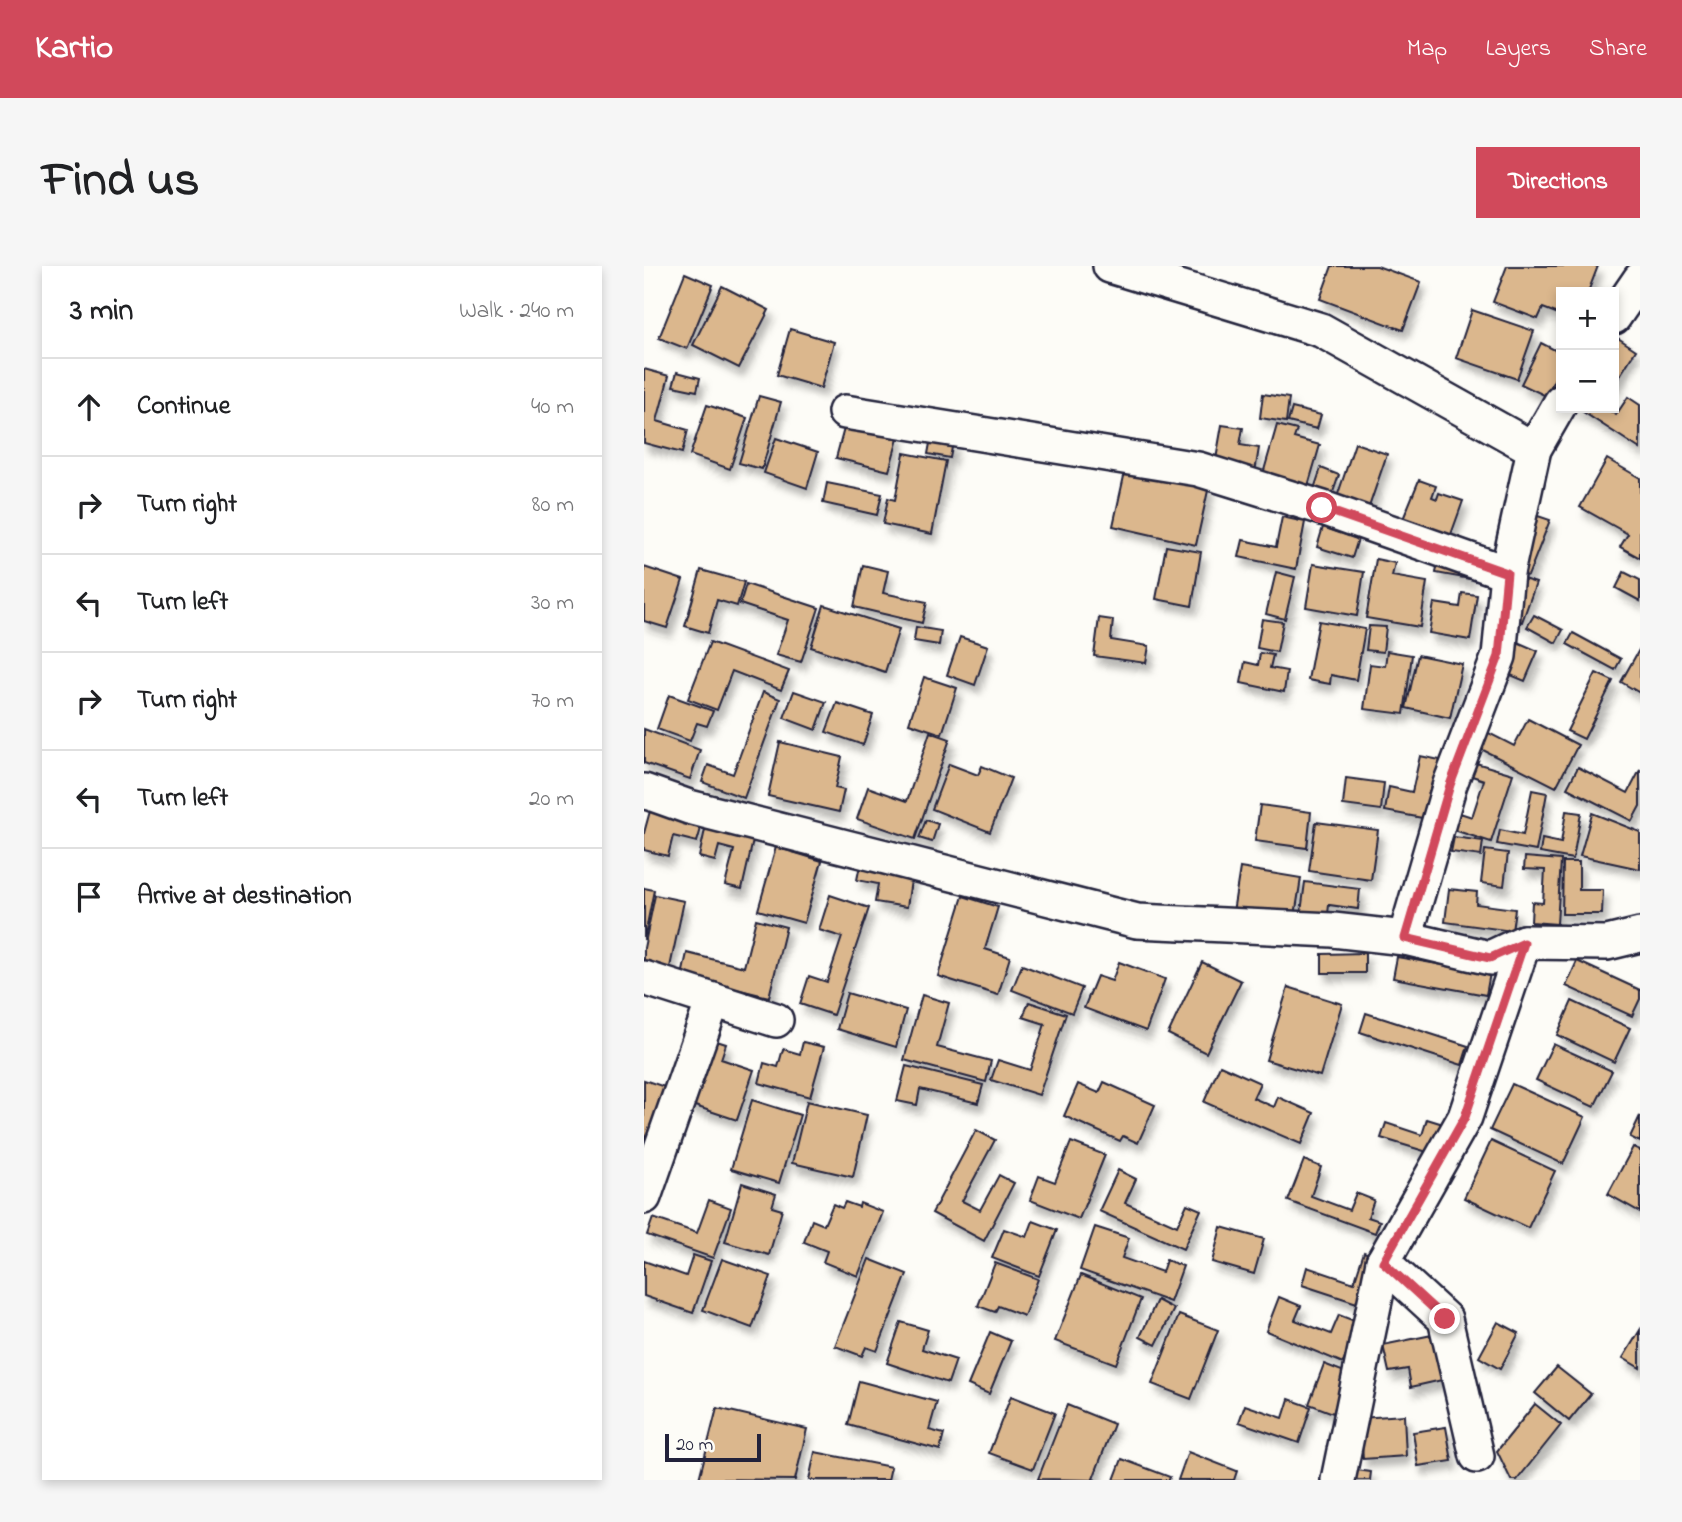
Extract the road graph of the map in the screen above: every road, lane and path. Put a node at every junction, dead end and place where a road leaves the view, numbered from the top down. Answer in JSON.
{"nodes":[{"id":1,"x":1110,"y":266,"type":"edge"},
{"id":2,"x":1640,"y":279,"type":"edge"},
{"id":3,"x":1619,"y":310,"type":"edge"},
{"id":4,"x":1556,"y":411,"type":"edge"},
{"id":5,"x":845,"y":412,"type":"dead end"},
{"id":6,"x":1534,"y":449,"type":"junction"},
{"id":7,"x":1507,"y":573,"type":"junction"},
{"id":8,"x":644,"y":791,"type":"edge"},
{"id":9,"x":1640,"y":935,"type":"edge"},
{"id":10,"x":1405,"y":938,"type":"junction"},
{"id":11,"x":1524,"y":943,"type":"junction"},
{"id":12,"x":644,"y":978,"type":"edge"},
{"id":13,"x":713,"y":1000,"type":"junction"},
{"id":14,"x":776,"y":1020,"type":"dead end"},
{"id":15,"x":644,"y":1197,"type":"edge"},
{"id":16,"x":1383,"y":1262,"type":"junction"},
{"id":17,"x":1477,"y":1457,"type":"dead end"},
{"id":18,"x":1338,"y":1480,"type":"edge"}],
"edges":[{"from":1,"to":6,"type":"street"},
{"from":2,"to":3,"type":"street"},
{"from":4,"to":6,"type":"street"},
{"from":5,"to":7,"type":"street"},
{"from":6,"to":7,"type":"street"},
{"from":7,"to":10,"type":"street"},
{"from":8,"to":10,"type":"street"},
{"from":9,"to":11,"type":"street"},
{"from":10,"to":11,"type":"street"},
{"from":11,"to":16,"type":"street"},
{"from":12,"to":13,"type":"street"},
{"from":13,"to":14,"type":"street"},
{"from":13,"to":15,"type":"street"},
{"from":16,"to":17,"type":"street"},
{"from":16,"to":18,"type":"street"}]}
